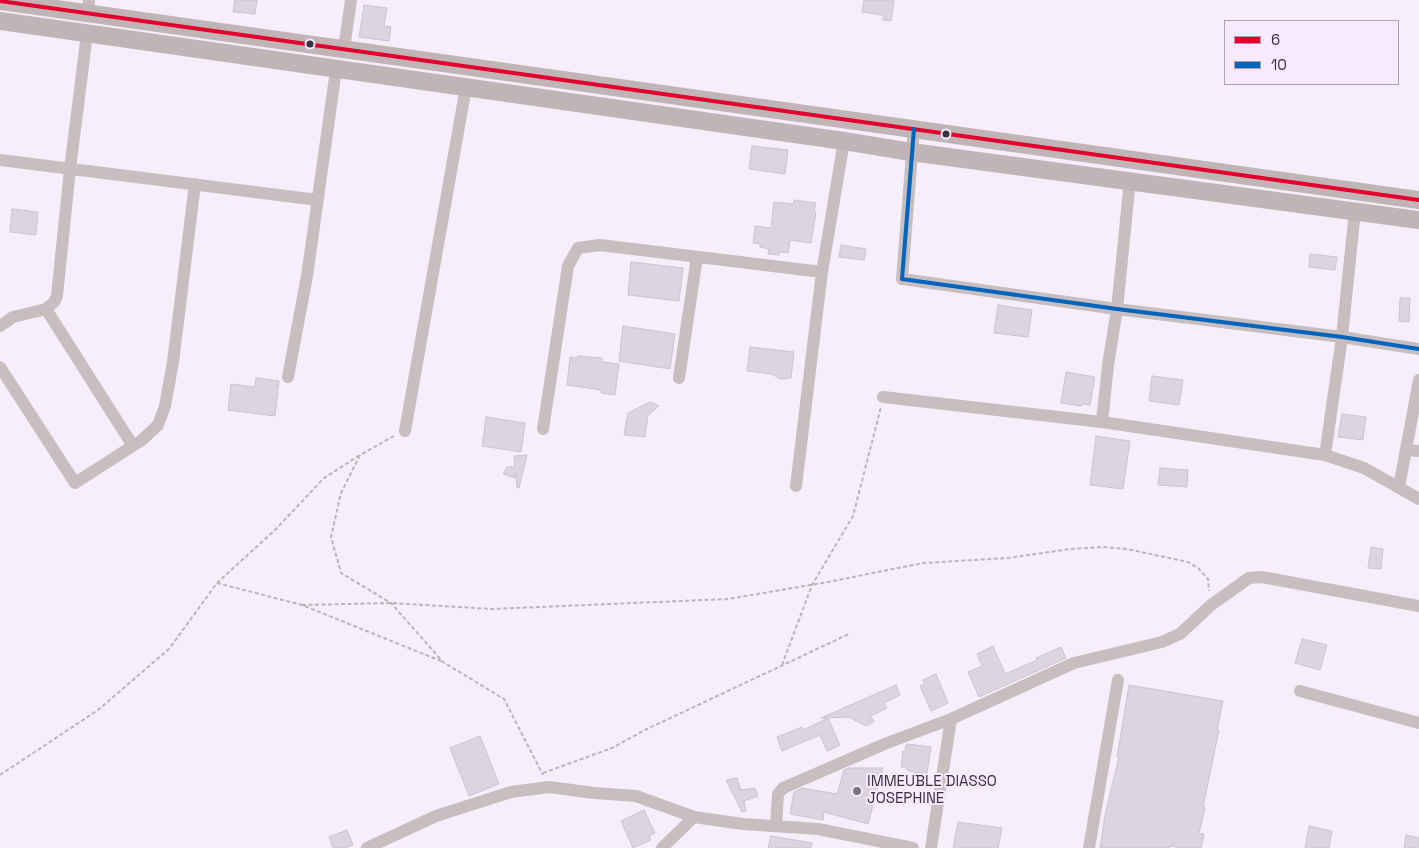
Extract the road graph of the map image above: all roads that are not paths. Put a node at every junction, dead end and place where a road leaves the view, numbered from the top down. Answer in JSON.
{"nodes":[{"id":1,"x":351,"y":0,"type":"edge"},
{"id":2,"x":0,"y":1,"type":"edge"},
{"id":3,"x":89,"y":6,"type":"edge"},
{"id":4,"x":0,"y":21,"type":"edge"},
{"id":5,"x":87,"y":34,"type":"junction"},
{"id":6,"x":344,"y":49,"type":"junction"},
{"id":7,"x":336,"y":70,"type":"junction"},
{"id":8,"x":466,"y":87,"type":"junction"},
{"id":9,"x":914,"y":129,"type":"junction"},
{"id":10,"x":844,"y":141,"type":"junction"},
{"id":11,"x":912,"y":152,"type":"junction"},
{"id":12,"x":0,"y":160,"type":"edge"},
{"id":13,"x":70,"y":169,"type":"junction"},
{"id":14,"x":1130,"y":180,"type":"junction"},
{"id":15,"x":194,"y":184,"type":"junction"},
{"id":16,"x":318,"y":200,"type":"junction"},
{"id":17,"x":1419,"y":200,"type":"edge"},
{"id":18,"x":1354,"y":211,"type":"junction"},
{"id":19,"x":1419,"y":220,"type":"edge"},
{"id":20,"x":696,"y":257,"type":"junction"},
{"id":21,"x":822,"y":272,"type":"junction"},
{"id":22,"x":46,"y":309,"type":"junction"},
{"id":23,"x":1117,"y":309,"type":"junction"},
{"id":24,"x":0,"y":326,"type":"edge"},
{"id":25,"x":1342,"y":337,"type":"junction"},
{"id":26,"x":1419,"y":350,"type":"edge"},
{"id":27,"x":0,"y":367,"type":"edge"},
{"id":28,"x":288,"y":377,"type":"dead end"},
{"id":29,"x":679,"y":378,"type":"dead end"},
{"id":30,"x":1419,"y":380,"type":"edge"},
{"id":31,"x":883,"y":398,"type":"road end"},
{"id":32,"x":1102,"y":422,"type":"junction"},
{"id":33,"x":543,"y":429,"type":"dead end"},
{"id":34,"x":405,"y":431,"type":"road end"},
{"id":35,"x":133,"y":446,"type":"junction"},
{"id":36,"x":1413,"y":450,"type":"edge"},
{"id":37,"x":1325,"y":455,"type":"junction"},
{"id":38,"x":796,"y":486,"type":"dead end"},
{"id":39,"x":1399,"y":487,"type":"junction"},
{"id":40,"x":1419,"y":499,"type":"edge"},
{"id":41,"x":1419,"y":606,"type":"edge"},
{"id":42,"x":1118,"y":680,"type":"dead end"},
{"id":43,"x":1300,"y":691,"type":"dead end"},
{"id":44,"x":951,"y":719,"type":"junction"},
{"id":45,"x":1419,"y":723,"type":"edge"},
{"id":46,"x":694,"y":817,"type":"junction"},
{"id":47,"x":776,"y":826,"type":"junction"},
{"id":48,"x":367,"y":848,"type":"edge"},
{"id":49,"x":662,"y":848,"type":"edge"},
{"id":50,"x":913,"y":848,"type":"edge"},
{"id":51,"x":931,"y":848,"type":"edge"},
{"id":52,"x":1089,"y":848,"type":"edge"}],
"edges":[{"from":1,"to":6,"type":"street"},
{"from":2,"to":3,"type":"main road"},
{"from":3,"to":6,"type":"main road"},
{"from":4,"to":5,"type":"main road"},
{"from":5,"to":7,"type":"main road"},
{"from":5,"to":13,"type":"street"},
{"from":6,"to":9,"type":"main road"},
{"from":7,"to":8,"type":"main road"},
{"from":7,"to":16,"type":"street"},
{"from":8,"to":10,"type":"main road"},
{"from":8,"to":34,"type":"street"},
{"from":9,"to":11,"type":"street"},
{"from":9,"to":17,"type":"main road"},
{"from":10,"to":11,"type":"main road"},
{"from":10,"to":21,"type":"street"},
{"from":11,"to":14,"type":"main road"},
{"from":11,"to":23,"type":"street"},
{"from":12,"to":13,"type":"street"},
{"from":13,"to":15,"type":"street"},
{"from":13,"to":22,"type":"street"},
{"from":14,"to":18,"type":"main road"},
{"from":14,"to":23,"type":"street"},
{"from":15,"to":16,"type":"street"},
{"from":15,"to":35,"type":"street"},
{"from":16,"to":28,"type":"street"},
{"from":18,"to":19,"type":"main road"},
{"from":18,"to":25,"type":"street"},
{"from":20,"to":21,"type":"street"},
{"from":20,"to":29,"type":"street"},
{"from":20,"to":33,"type":"street"},
{"from":21,"to":38,"type":"street"},
{"from":22,"to":24,"type":"street"},
{"from":22,"to":35,"type":"street"},
{"from":23,"to":25,"type":"street"},
{"from":23,"to":32,"type":"street"},
{"from":25,"to":26,"type":"street"},
{"from":25,"to":37,"type":"street"},
{"from":27,"to":35,"type":"street"},
{"from":30,"to":36,"type":"street"},
{"from":31,"to":32,"type":"street"},
{"from":32,"to":37,"type":"street"},
{"from":36,"to":39,"type":"street"},
{"from":37,"to":39,"type":"street"},
{"from":39,"to":40,"type":"street"},
{"from":41,"to":44,"type":"street"},
{"from":42,"to":52,"type":"street"},
{"from":43,"to":45,"type":"street"},
{"from":44,"to":47,"type":"street"},
{"from":44,"to":51,"type":"street"},
{"from":46,"to":47,"type":"street"},
{"from":46,"to":48,"type":"street"},
{"from":46,"to":49,"type":"street"},
{"from":47,"to":50,"type":"street"}]}
